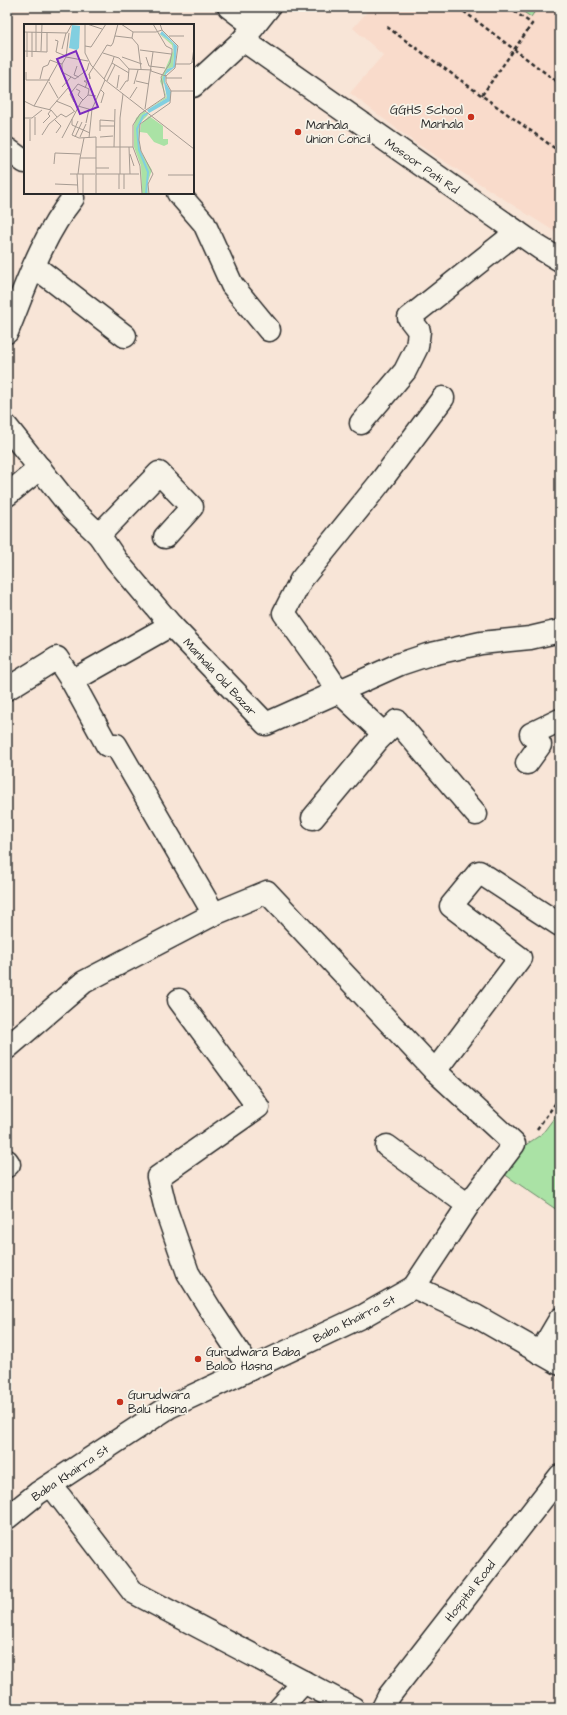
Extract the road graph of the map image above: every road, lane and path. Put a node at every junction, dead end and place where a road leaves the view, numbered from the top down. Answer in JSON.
{"nodes":[{"id":1,"x":230,"y":7,"type":"edge"},
{"id":2,"x":269,"y":7,"type":"edge"},
{"id":3,"x":458,"y":7,"type":"edge"},
{"id":4,"x":508,"y":7,"type":"edge"},
{"id":5,"x":386,"y":28,"type":"dead end"},
{"id":6,"x":249,"y":33,"type":"junction"},
{"id":7,"x":515,"y":49,"type":"junction"},
{"id":8,"x":560,"y":84,"type":"edge"},
{"id":9,"x":194,"y":85,"type":"edge"},
{"id":10,"x":482,"y":95,"type":"junction"},
{"id":11,"x":7,"y":149,"type":"edge"},
{"id":12,"x":560,"y":152,"type":"edge"},
{"id":13,"x":24,"y":161,"type":"edge"},
{"id":14,"x":179,"y":194,"type":"edge"},
{"id":15,"x":73,"y":195,"type":"edge"},
{"id":16,"x":517,"y":232,"type":"junction"},
{"id":17,"x":560,"y":260,"type":"edge"},
{"id":18,"x":34,"y":266,"type":"junction"},
{"id":19,"x":269,"y":330,"type":"dead end"},
{"id":20,"x":7,"y":332,"type":"edge"},
{"id":21,"x":125,"y":336,"type":"dead end"},
{"id":22,"x":443,"y":398,"type":"dead end"},
{"id":23,"x":361,"y":423,"type":"dead end"},
{"id":24,"x":7,"y":426,"type":"edge"},
{"id":25,"x":40,"y":468,"type":"junction"},
{"id":26,"x":7,"y":495,"type":"edge"},
{"id":27,"x":99,"y":535,"type":"junction"},
{"id":28,"x":165,"y":537,"type":"dead end"},
{"id":29,"x":171,"y":625,"type":"junction"},
{"id":30,"x":560,"y":632,"type":"edge"},
{"id":31,"x":72,"y":681,"type":"junction"},
{"id":32,"x":7,"y":689,"type":"edge"},
{"id":33,"x":338,"y":692,"type":"junction"},
{"id":34,"x":560,"y":720,"type":"edge"},
{"id":35,"x":384,"y":734,"type":"junction"},
{"id":36,"x":527,"y":763,"type":"dead end"},
{"id":37,"x":476,"y":814,"type":"dead end"},
{"id":38,"x":313,"y":818,"type":"dead end"},
{"id":39,"x":214,"y":914,"type":"junction"},
{"id":40,"x":560,"y":925,"type":"edge"},
{"id":41,"x":179,"y":1000,"type":"dead end"},
{"id":42,"x":7,"y":1048,"type":"edge"},
{"id":43,"x":434,"y":1071,"type":"junction"},
{"id":44,"x":560,"y":1098,"type":"edge"},
{"id":45,"x":533,"y":1135,"type":"dead end"},
{"id":46,"x":387,"y":1146,"type":"dead end"},
{"id":47,"x":7,"y":1161,"type":"edge"},
{"id":48,"x":7,"y":1166,"type":"edge"},
{"id":49,"x":468,"y":1205,"type":"junction"},
{"id":50,"x":414,"y":1287,"type":"junction"},
{"id":51,"x":560,"y":1319,"type":"edge"},
{"id":52,"x":540,"y":1353,"type":"junction"},
{"id":53,"x":560,"y":1364,"type":"edge"},
{"id":54,"x":250,"y":1369,"type":"junction"},
{"id":55,"x":560,"y":1476,"type":"edge"},
{"id":56,"x":51,"y":1484,"type":"junction"},
{"id":57,"x":7,"y":1518,"type":"edge"},
{"id":58,"x":304,"y":1682,"type":"junction"},
{"id":59,"x":280,"y":1708,"type":"edge"},
{"id":60,"x":353,"y":1708,"type":"edge"},
{"id":61,"x":383,"y":1708,"type":"edge"}],
"edges":[{"from":1,"to":6,"type":"street","name":"Masoor Pati Rd"},
{"from":2,"to":6,"type":"street"},
{"from":3,"to":7,"type":"path"},
{"from":4,"to":7,"type":"path"},
{"from":5,"to":10,"type":"path"},
{"from":6,"to":9,"type":"street"},
{"from":6,"to":16,"type":"street","name":"Masoor Pati Rd"},
{"from":7,"to":8,"type":"path"},
{"from":7,"to":10,"type":"path"},
{"from":10,"to":12,"type":"path"},
{"from":11,"to":13,"type":"street"},
{"from":14,"to":19,"type":"street"},
{"from":15,"to":18,"type":"street"},
{"from":16,"to":17,"type":"street","name":"Masoor Pati Rd"},
{"from":16,"to":23,"type":"street"},
{"from":18,"to":20,"type":"street"},
{"from":18,"to":21,"type":"street"},
{"from":22,"to":33,"type":"street"},
{"from":24,"to":25,"type":"street","name":"Manhala Old Bazar"},
{"from":25,"to":26,"type":"street"},
{"from":25,"to":27,"type":"street","name":"Manhala Old Bazar"},
{"from":27,"to":28,"type":"street"},
{"from":27,"to":29,"type":"street","name":"Manhala Old Bazar"},
{"from":29,"to":31,"type":"street"},
{"from":29,"to":33,"type":"street","name":"Manhala Old Bazar"},
{"from":30,"to":33,"type":"street","name":"Manhala Old Bazar"},
{"from":31,"to":32,"type":"street"},
{"from":31,"to":39,"type":"street"},
{"from":33,"to":35,"type":"street"},
{"from":34,"to":36,"type":"street"},
{"from":35,"to":37,"type":"street"},
{"from":35,"to":38,"type":"street"},
{"from":39,"to":42,"type":"street"},
{"from":39,"to":43,"type":"street"},
{"from":40,"to":43,"type":"street"},
{"from":41,"to":54,"type":"street"},
{"from":43,"to":49,"type":"street"},
{"from":44,"to":45,"type":"path"},
{"from":46,"to":49,"type":"street"},
{"from":47,"to":48,"type":"street"},
{"from":49,"to":50,"type":"street"},
{"from":50,"to":52,"type":"street"},
{"from":50,"to":54,"type":"street","name":"Baba Khairra St"},
{"from":51,"to":52,"type":"street"},
{"from":52,"to":53,"type":"street"},
{"from":54,"to":56,"type":"street","name":"Baba Khairra St"},
{"from":55,"to":61,"type":"street","name":"Hospital Road"},
{"from":56,"to":57,"type":"street","name":"Baba Khairra St"},
{"from":56,"to":58,"type":"street"},
{"from":58,"to":59,"type":"street"},
{"from":58,"to":60,"type":"street"}]}
